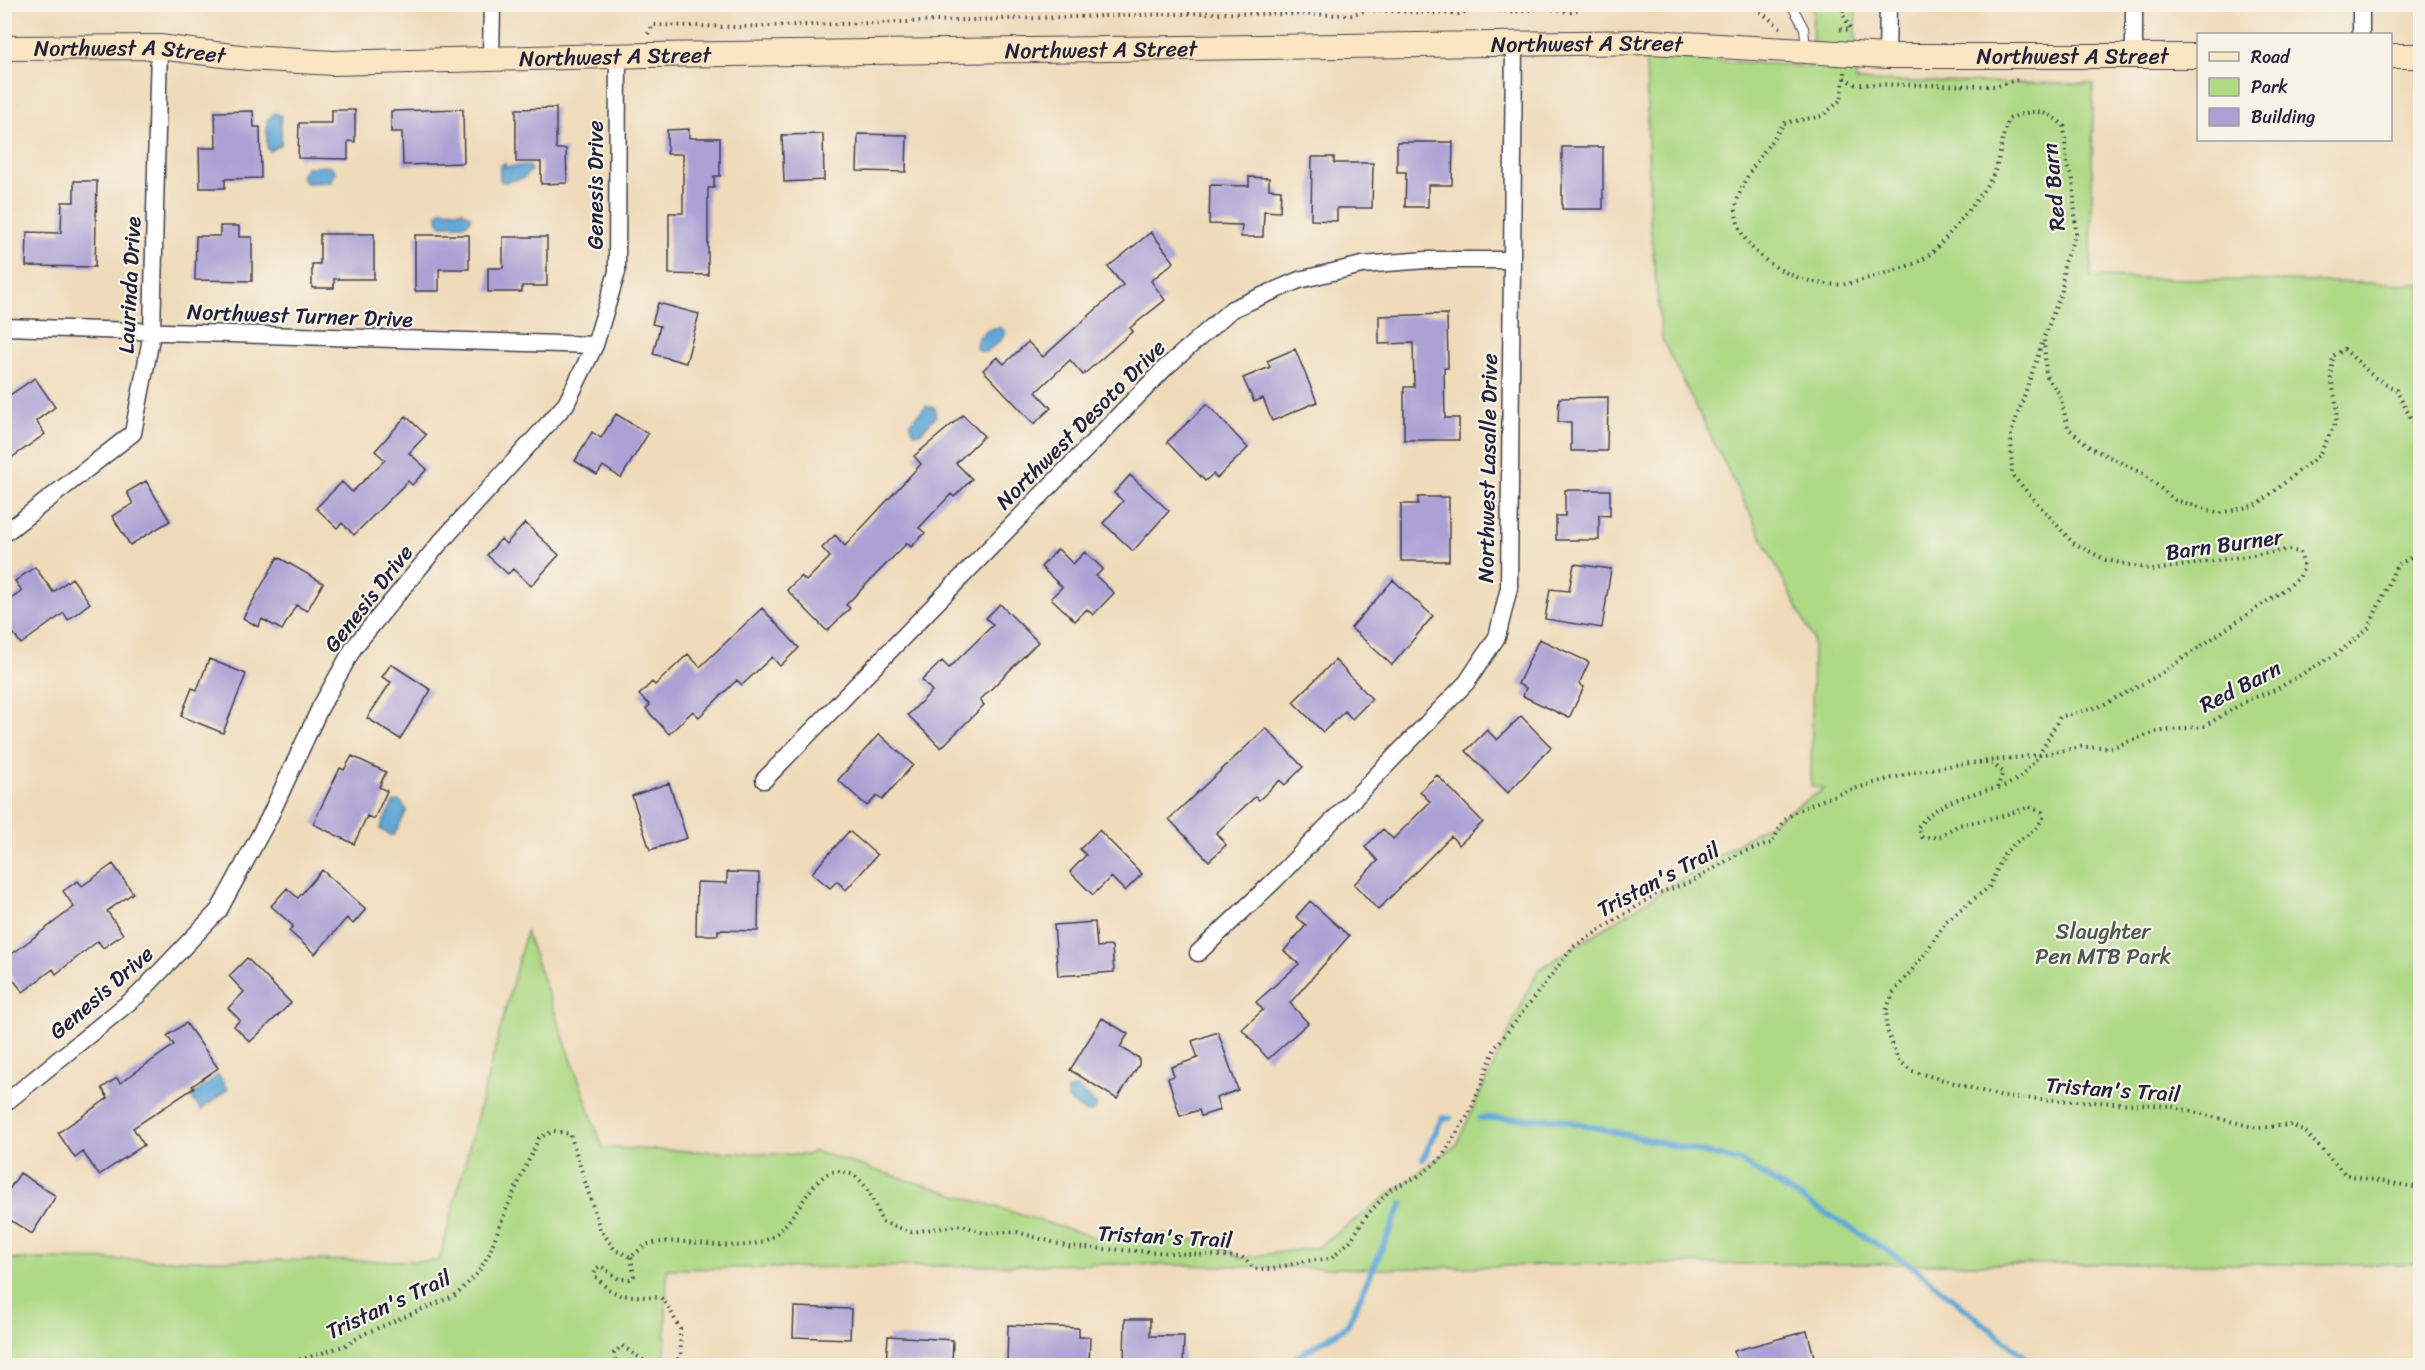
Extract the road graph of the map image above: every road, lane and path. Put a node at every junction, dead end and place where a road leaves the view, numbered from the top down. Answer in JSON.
{"nodes":[{"id":1,"x":492,"y":4,"type":"edge"},
{"id":2,"x":1593,"y":4,"type":"edge"},
{"id":3,"x":1738,"y":4,"type":"edge"},
{"id":4,"x":1791,"y":4,"type":"edge"},
{"id":5,"x":1843,"y":4,"type":"edge"},
{"id":6,"x":1888,"y":4,"type":"edge"},
{"id":7,"x":2134,"y":4,"type":"edge"},
{"id":8,"x":2361,"y":4,"type":"edge"},
{"id":9,"x":1781,"y":28,"type":"dead end"},
{"id":10,"x":1851,"y":30,"type":"dead end"},
{"id":11,"x":2361,"y":33,"type":"edge"},
{"id":12,"x":647,"y":35,"type":"dead end"},
{"id":13,"x":1514,"y":43,"type":"junction"},
{"id":14,"x":159,"y":47,"type":"junction"},
{"id":15,"x":4,"y":48,"type":"edge"},
{"id":16,"x":1806,"y":49,"type":"junction"},
{"id":17,"x":618,"y":56,"type":"junction"},
{"id":18,"x":1887,"y":56,"type":"junction"},
{"id":19,"x":2134,"y":56,"type":"junction"},
{"id":20,"x":2197,"y":56,"type":"edge"},
{"id":21,"x":2392,"y":56,"type":"edge"},
{"id":22,"x":2421,"y":56,"type":"edge"},
{"id":23,"x":491,"y":58,"type":"junction"},
{"id":24,"x":2023,"y":78,"type":"dead end"},
{"id":25,"x":1511,"y":260,"type":"junction"},
{"id":26,"x":4,"y":327,"type":"edge"},
{"id":27,"x":153,"y":333,"type":"junction"},
{"id":28,"x":2044,"y":338,"type":"junction"},
{"id":29,"x":595,"y":345,"type":"junction"},
{"id":30,"x":2421,"y":427,"type":"edge"},
{"id":31,"x":4,"y":534,"type":"edge"},
{"id":32,"x":2421,"y":553,"type":"edge"},
{"id":33,"x":2038,"y":755,"type":"junction"},
{"id":34,"x":1964,"y":763,"type":"junction"},
{"id":35,"x":764,"y":780,"type":"dead end"},
{"id":36,"x":1997,"y":788,"type":"junction"},
{"id":37,"x":1198,"y":953,"type":"dead end"},
{"id":38,"x":4,"y":1104,"type":"edge"},
{"id":39,"x":2421,"y":1188,"type":"edge"},
{"id":40,"x":631,"y":1257,"type":"junction"},
{"id":41,"x":270,"y":1365,"type":"edge"},
{"id":42,"x":616,"y":1365,"type":"edge"},
{"id":43,"x":652,"y":1365,"type":"edge"},
{"id":44,"x":674,"y":1365,"type":"edge"}],
"edges":[{"from":1,"to":23,"type":"street"},
{"from":2,"to":12,"type":"path"},
{"from":3,"to":9,"type":"path"},
{"from":4,"to":16,"type":"lane"},
{"from":5,"to":10,"type":"path"},
{"from":6,"to":18,"type":"street"},
{"from":7,"to":19,"type":"street"},
{"from":8,"to":11,"type":"street"},
{"from":13,"to":16,"type":"street","name":"Northwest A Street"},
{"from":13,"to":17,"type":"street","name":"Northwest A Street"},
{"from":13,"to":25,"type":"street","name":"Northwest Lasalle Drive"},
{"from":14,"to":15,"type":"street","name":"Northwest A Street"},
{"from":14,"to":23,"type":"street","name":"Northwest A Street"},
{"from":14,"to":27,"type":"street","name":"Laurinda Drive"},
{"from":16,"to":18,"type":"street","name":"Northwest A Street"},
{"from":17,"to":23,"type":"street","name":"Northwest A Street"},
{"from":17,"to":29,"type":"street","name":"Genesis Drive"},
{"from":18,"to":19,"type":"street","name":"Northwest A Street"},
{"from":19,"to":20,"type":"street","name":"Northwest A Street"},
{"from":21,"to":22,"type":"street"},
{"from":24,"to":28,"type":"path","name":"Red Barn"},
{"from":25,"to":35,"type":"street","name":"Northwest Desoto Drive"},
{"from":25,"to":37,"type":"street","name":"Northwest Lasalle Drive"},
{"from":26,"to":27,"type":"street","name":"Northwest Turner Drive"},
{"from":27,"to":29,"type":"street","name":"Northwest Turner Drive"},
{"from":27,"to":31,"type":"street","name":"Laurinda Drive"},
{"from":28,"to":30,"type":"path","name":"Red Barn"},
{"from":28,"to":33,"type":"path","name":"Barn Burner"},
{"from":29,"to":38,"type":"street","name":"Genesis Drive"},
{"from":32,"to":33,"type":"path","name":"Red Barn"},
{"from":33,"to":34,"type":"path"},
{"from":33,"to":36,"type":"path"},
{"from":34,"to":36,"type":"path","name":"Tristan's Trail"},
{"from":34,"to":40,"type":"path","name":"Tristan's Trail"},
{"from":36,"to":39,"type":"path","name":"Tristan's Trail"},
{"from":40,"to":41,"type":"path","name":"Tristan's Trail"},
{"from":40,"to":44,"type":"path"},
{"from":42,"to":43,"type":"path"}]}
